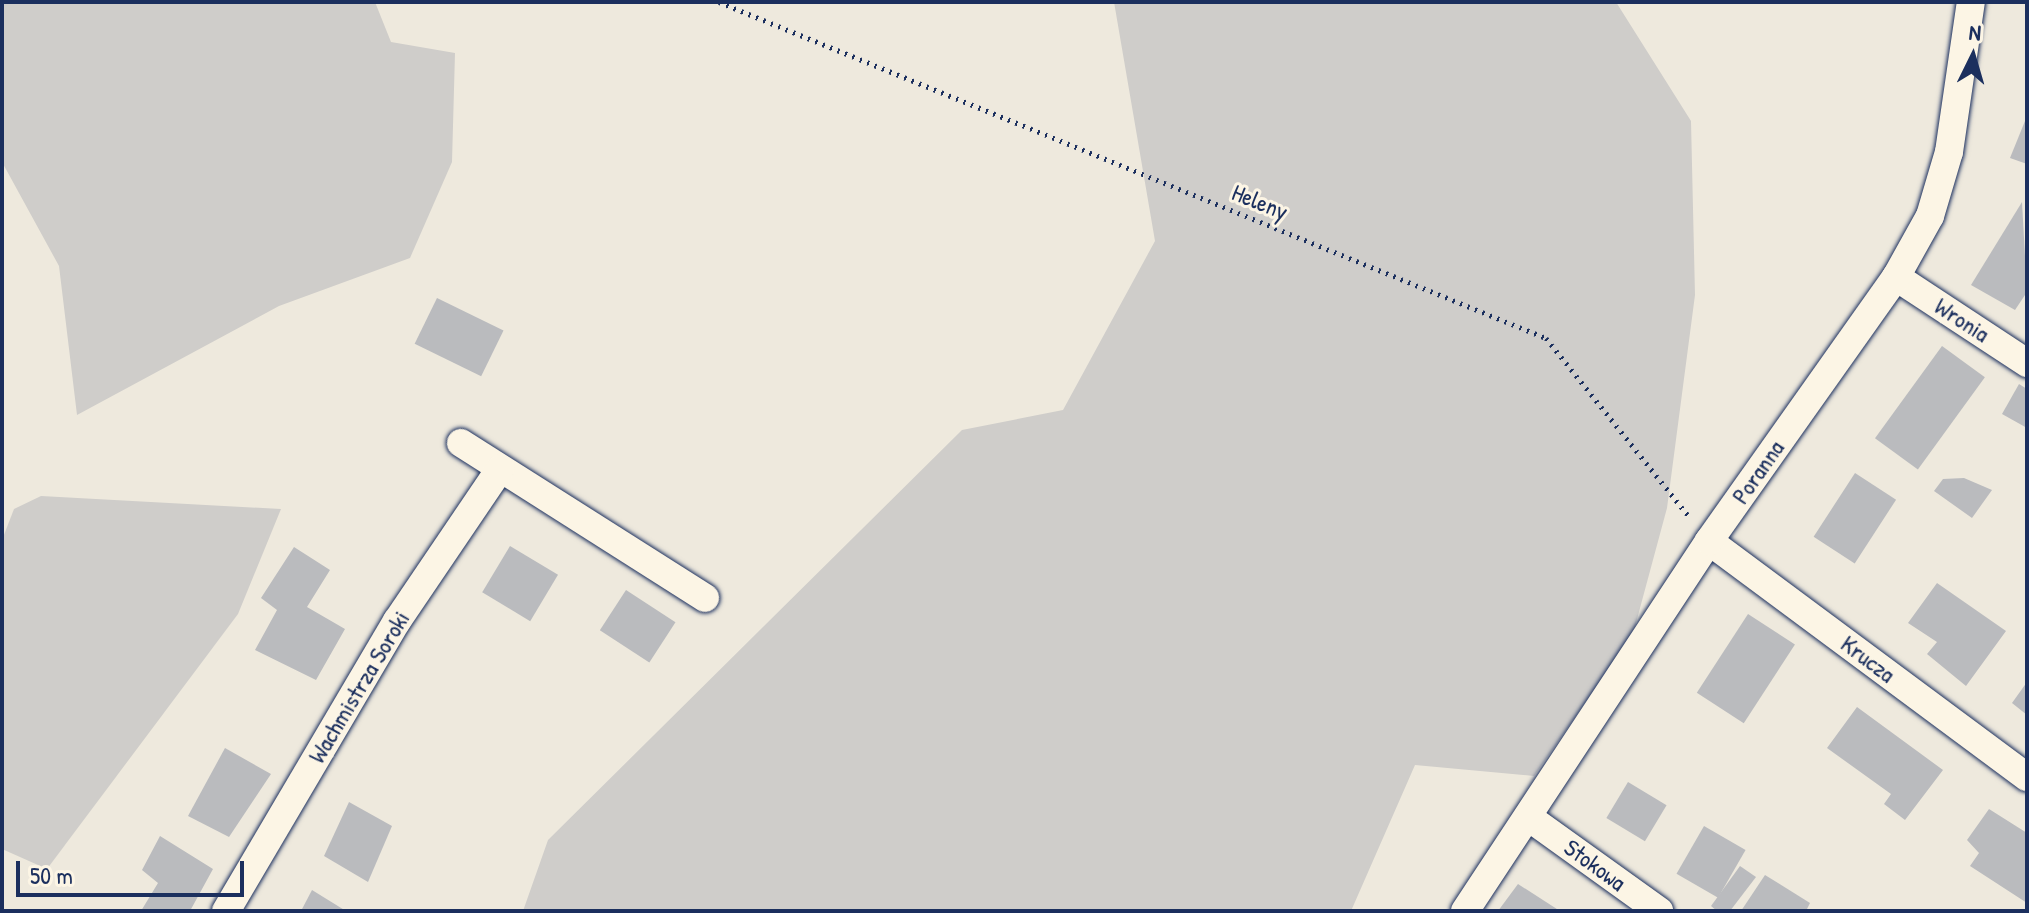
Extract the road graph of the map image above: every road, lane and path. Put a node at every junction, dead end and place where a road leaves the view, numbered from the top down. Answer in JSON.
{"nodes":[{"id":1,"x":719,"y":2,"type":"edge"},
{"id":2,"x":1971,"y":2,"type":"edge"},
{"id":3,"x":1896,"y":277,"type":"junction"},
{"id":4,"x":2027,"y":363,"type":"edge"},
{"id":5,"x":461,"y":443,"type":"dead end"},
{"id":6,"x":500,"y":469,"type":"junction"},
{"id":7,"x":1709,"y":541,"type":"junction"},
{"id":8,"x":705,"y":598,"type":"dead end"},
{"id":9,"x":2027,"y":777,"type":"edge"},
{"id":10,"x":1531,"y":819,"type":"junction"},
{"id":11,"x":226,"y":911,"type":"edge"},
{"id":12,"x":1465,"y":911,"type":"edge"},
{"id":13,"x":1659,"y":911,"type":"edge"}],
"edges":[{"from":1,"to":7,"type":"path","name":"Heleny"},
{"from":2,"to":3,"type":"street","name":"Poranna"},
{"from":3,"to":4,"type":"street","name":"Wronia"},
{"from":3,"to":7,"type":"street","name":"Poranna"},
{"from":5,"to":6,"type":"street"},
{"from":6,"to":8,"type":"street"},
{"from":6,"to":11,"type":"street","name":"Wachmistrza Soroki"},
{"from":7,"to":9,"type":"street","name":"Krucza"},
{"from":7,"to":10,"type":"street","name":"Poranna"},
{"from":10,"to":12,"type":"street","name":"Poranna"},
{"from":10,"to":13,"type":"street","name":"Stokowa"}]}
